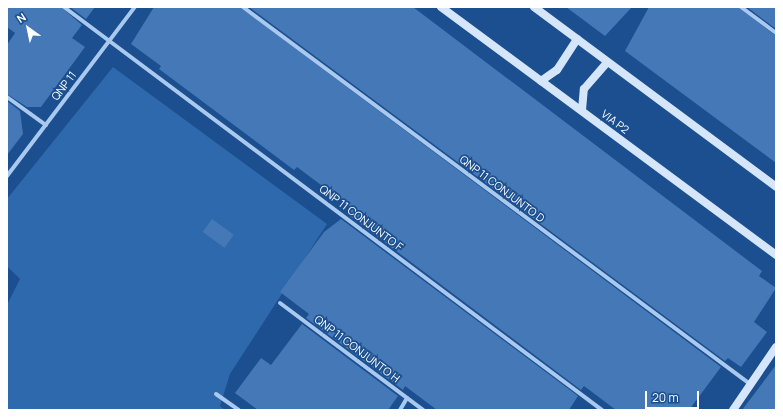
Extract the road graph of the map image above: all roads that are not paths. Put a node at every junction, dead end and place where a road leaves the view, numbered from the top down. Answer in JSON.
{"nodes":[{"id":1,"x":64,"y":7,"type":"edge"},
{"id":2,"x":135,"y":7,"type":"edge"},
{"id":3,"x":243,"y":7,"type":"edge"},
{"id":4,"x":441,"y":7,"type":"edge"},
{"id":5,"x":534,"y":7,"type":"edge"},
{"id":6,"x":741,"y":7,"type":"edge"},
{"id":7,"x":776,"y":33,"type":"edge"},
{"id":8,"x":577,"y":39,"type":"junction"},
{"id":9,"x":110,"y":41,"type":"junction"},
{"id":10,"x":607,"y":62,"type":"junction"},
{"id":11,"x":542,"y":81,"type":"junction"},
{"id":12,"x":7,"y":97,"type":"edge"},
{"id":13,"x":582,"y":110,"type":"junction"},
{"id":14,"x":46,"y":125,"type":"junction"},
{"id":15,"x":7,"y":176,"type":"edge"},
{"id":16,"x":776,"y":187,"type":"edge"},
{"id":17,"x":776,"y":255,"type":"edge"},
{"id":18,"x":280,"y":303,"type":"dead end"},
{"id":19,"x":776,"y":347,"type":"edge"},
{"id":20,"x":750,"y":384,"type":"junction"},
{"id":21,"x":216,"y":394,"type":"dead end"},
{"id":22,"x":407,"y":398,"type":"junction"},
{"id":23,"x":239,"y":410,"type":"edge"},
{"id":24,"x":400,"y":410,"type":"edge"},
{"id":25,"x":423,"y":410,"type":"edge"},
{"id":26,"x":602,"y":410,"type":"edge"},
{"id":27,"x":733,"y":410,"type":"edge"}],
"edges":[{"from":1,"to":9,"type":"street","name":"QNP 11 CONJUNTO F"},
{"from":2,"to":9,"type":"street","name":"QNP 11"},
{"from":3,"to":20,"type":"street","name":"QNP 11 CONJUNTO D"},
{"from":4,"to":11,"type":"main road","name":"VIA P2"},
{"from":5,"to":8,"type":"main road"},
{"from":6,"to":7,"type":"street"},
{"from":8,"to":10,"type":"main road"},
{"from":8,"to":11,"type":"main road"},
{"from":9,"to":14,"type":"street","name":"QNP 11"},
{"from":9,"to":26,"type":"street","name":"QNP 11 CONJUNTO F"},
{"from":10,"to":13,"type":"main road"},
{"from":10,"to":16,"type":"main road"},
{"from":11,"to":13,"type":"main road","name":"VIA P2"},
{"from":12,"to":14,"type":"street"},
{"from":13,"to":17,"type":"main road","name":"VIA P2"},
{"from":14,"to":15,"type":"street","name":"QNP 11"},
{"from":18,"to":22,"type":"street","name":"QNP 11 CONJUNTO H"},
{"from":19,"to":20,"type":"main road"},
{"from":20,"to":27,"type":"main road"},
{"from":21,"to":23,"type":"street"},
{"from":22,"to":24,"type":"street"},
{"from":22,"to":25,"type":"street","name":"QNP 11 CONJUNTO H"}]}
